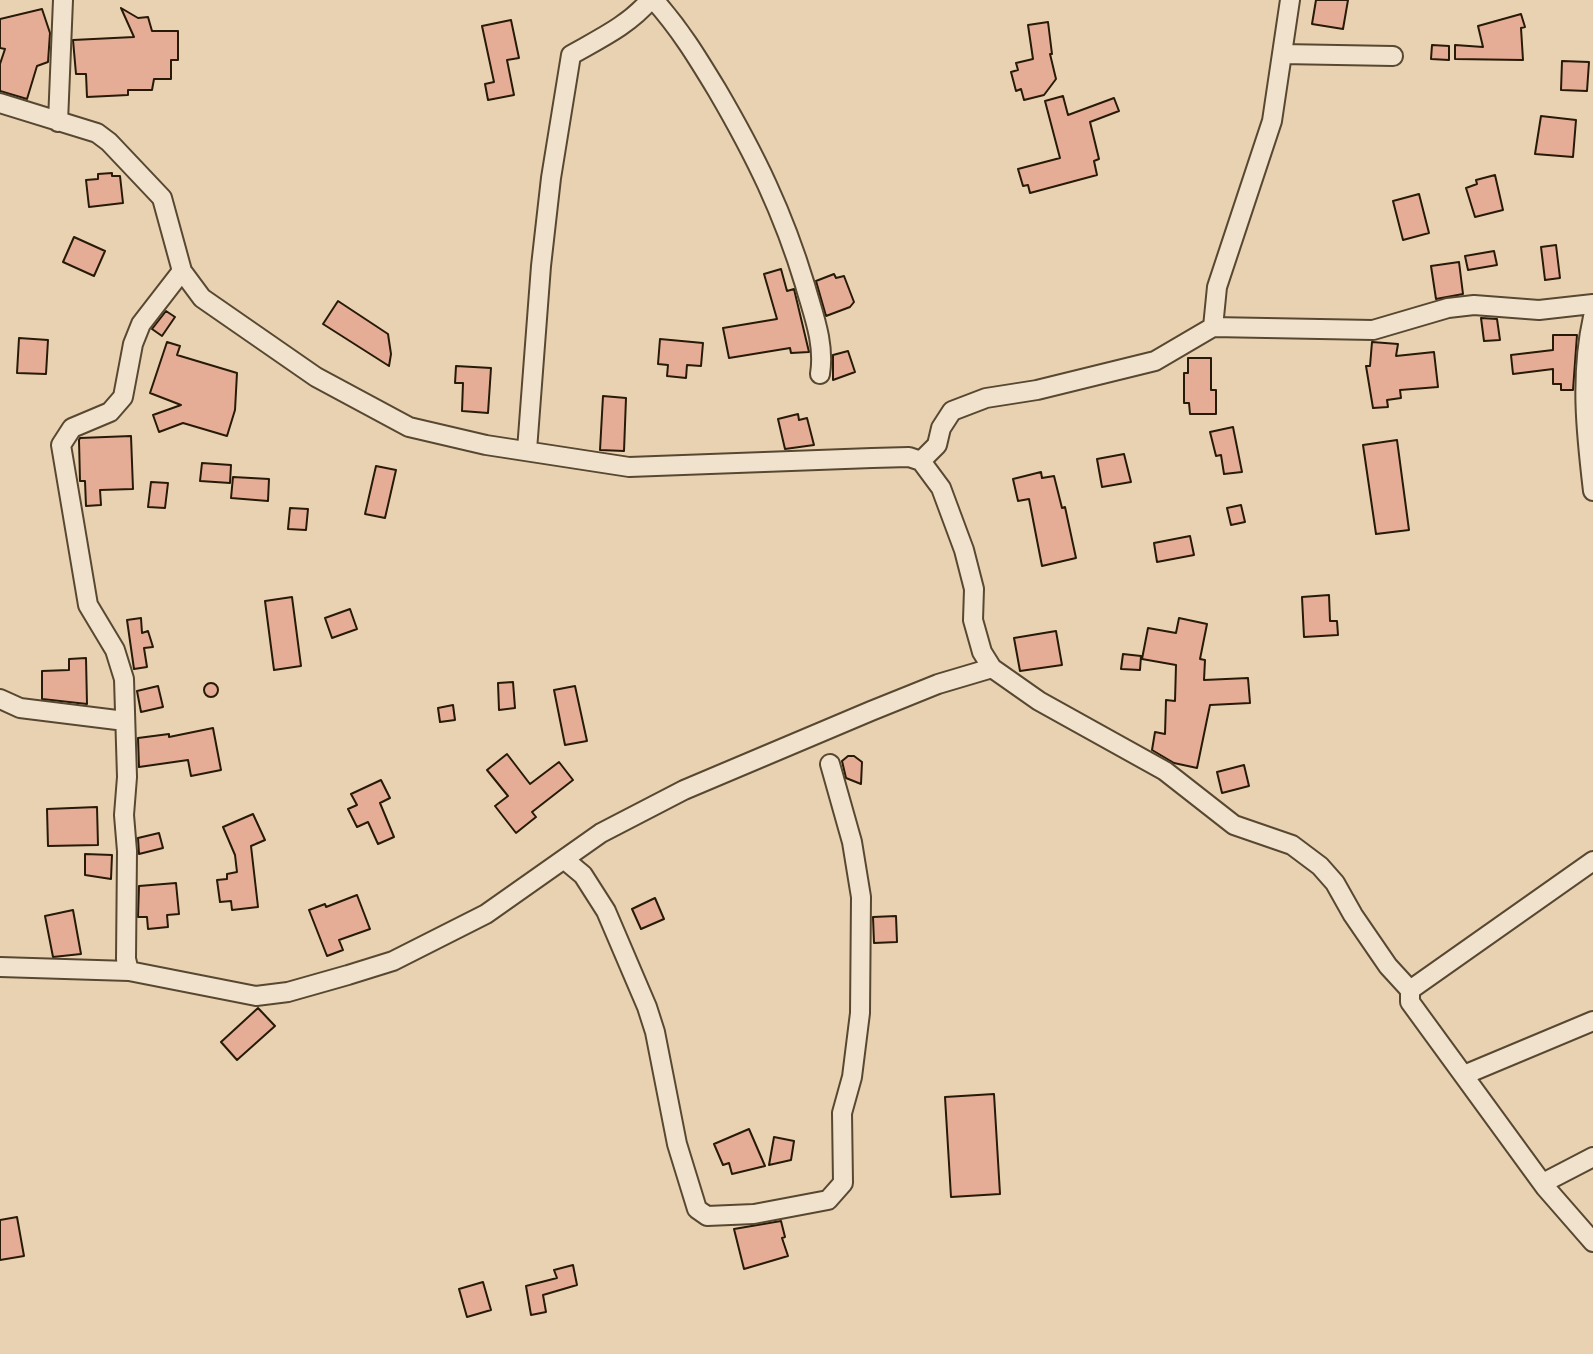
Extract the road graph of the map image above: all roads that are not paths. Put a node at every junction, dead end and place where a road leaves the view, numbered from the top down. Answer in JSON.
{"nodes":[{"id":1,"x":652,"y":0,"type":"edge"},
{"id":2,"x":1290,"y":0,"type":"edge"},
{"id":3,"x":61,"y":2,"type":"edge"},
{"id":4,"x":1282,"y":54,"type":"junction"},
{"id":5,"x":1393,"y":56,"type":"dead end"},
{"id":6,"x":0,"y":103,"type":"edge"},
{"id":7,"x":58,"y":122,"type":"junction"},
{"id":8,"x":182,"y":271,"type":"junction"},
{"id":9,"x":1593,"y":304,"type":"edge"},
{"id":10,"x":1593,"y":317,"type":"edge"},
{"id":11,"x":1213,"y":327,"type":"junction"},
{"id":12,"x":820,"y":374,"type":"dead end"},
{"id":13,"x":1589,"y":416,"type":"edge"},
{"id":14,"x":527,"y":450,"type":"junction"},
{"id":15,"x":921,"y":461,"type":"junction"},
{"id":16,"x":1593,"y":491,"type":"edge"},
{"id":17,"x":992,"y":668,"type":"junction"},
{"id":18,"x":0,"y":699,"type":"edge"},
{"id":19,"x":125,"y":721,"type":"junction"},
{"id":20,"x":830,"y":764,"type":"dead end"},
{"id":21,"x":565,"y":860,"type":"junction"},
{"id":22,"x":1593,"y":861,"type":"edge"},
{"id":23,"x":0,"y":967,"type":"edge"},
{"id":24,"x":129,"y":971,"type":"junction"},
{"id":25,"x":1410,"y":990,"type":"junction"},
{"id":26,"x":1593,"y":1021,"type":"edge"},
{"id":27,"x":1464,"y":1075,"type":"junction"},
{"id":28,"x":1593,"y":1157,"type":"edge"},
{"id":29,"x":1543,"y":1183,"type":"junction"},
{"id":30,"x":1593,"y":1242,"type":"edge"}],
"edges":[{"from":1,"to":12,"type":"street"},
{"from":1,"to":14,"type":"street"},
{"from":2,"to":4,"type":"street"},
{"from":3,"to":7,"type":"street"},
{"from":4,"to":5,"type":"street"},
{"from":4,"to":11,"type":"street"},
{"from":6,"to":7,"type":"street"},
{"from":7,"to":8,"type":"street"},
{"from":8,"to":14,"type":"street"},
{"from":8,"to":19,"type":"street"},
{"from":9,"to":11,"type":"street"},
{"from":10,"to":13,"type":"street"},
{"from":11,"to":15,"type":"street"},
{"from":13,"to":16,"type":"street"},
{"from":14,"to":15,"type":"street"},
{"from":15,"to":17,"type":"street"},
{"from":17,"to":21,"type":"street"},
{"from":17,"to":25,"type":"street"},
{"from":18,"to":19,"type":"street"},
{"from":19,"to":24,"type":"street"},
{"from":20,"to":21,"type":"street"},
{"from":21,"to":24,"type":"street"},
{"from":22,"to":25,"type":"street"},
{"from":23,"to":24,"type":"street"},
{"from":25,"to":27,"type":"street"},
{"from":26,"to":27,"type":"street"},
{"from":27,"to":29,"type":"street"},
{"from":28,"to":29,"type":"street"},
{"from":29,"to":30,"type":"street"}]}
